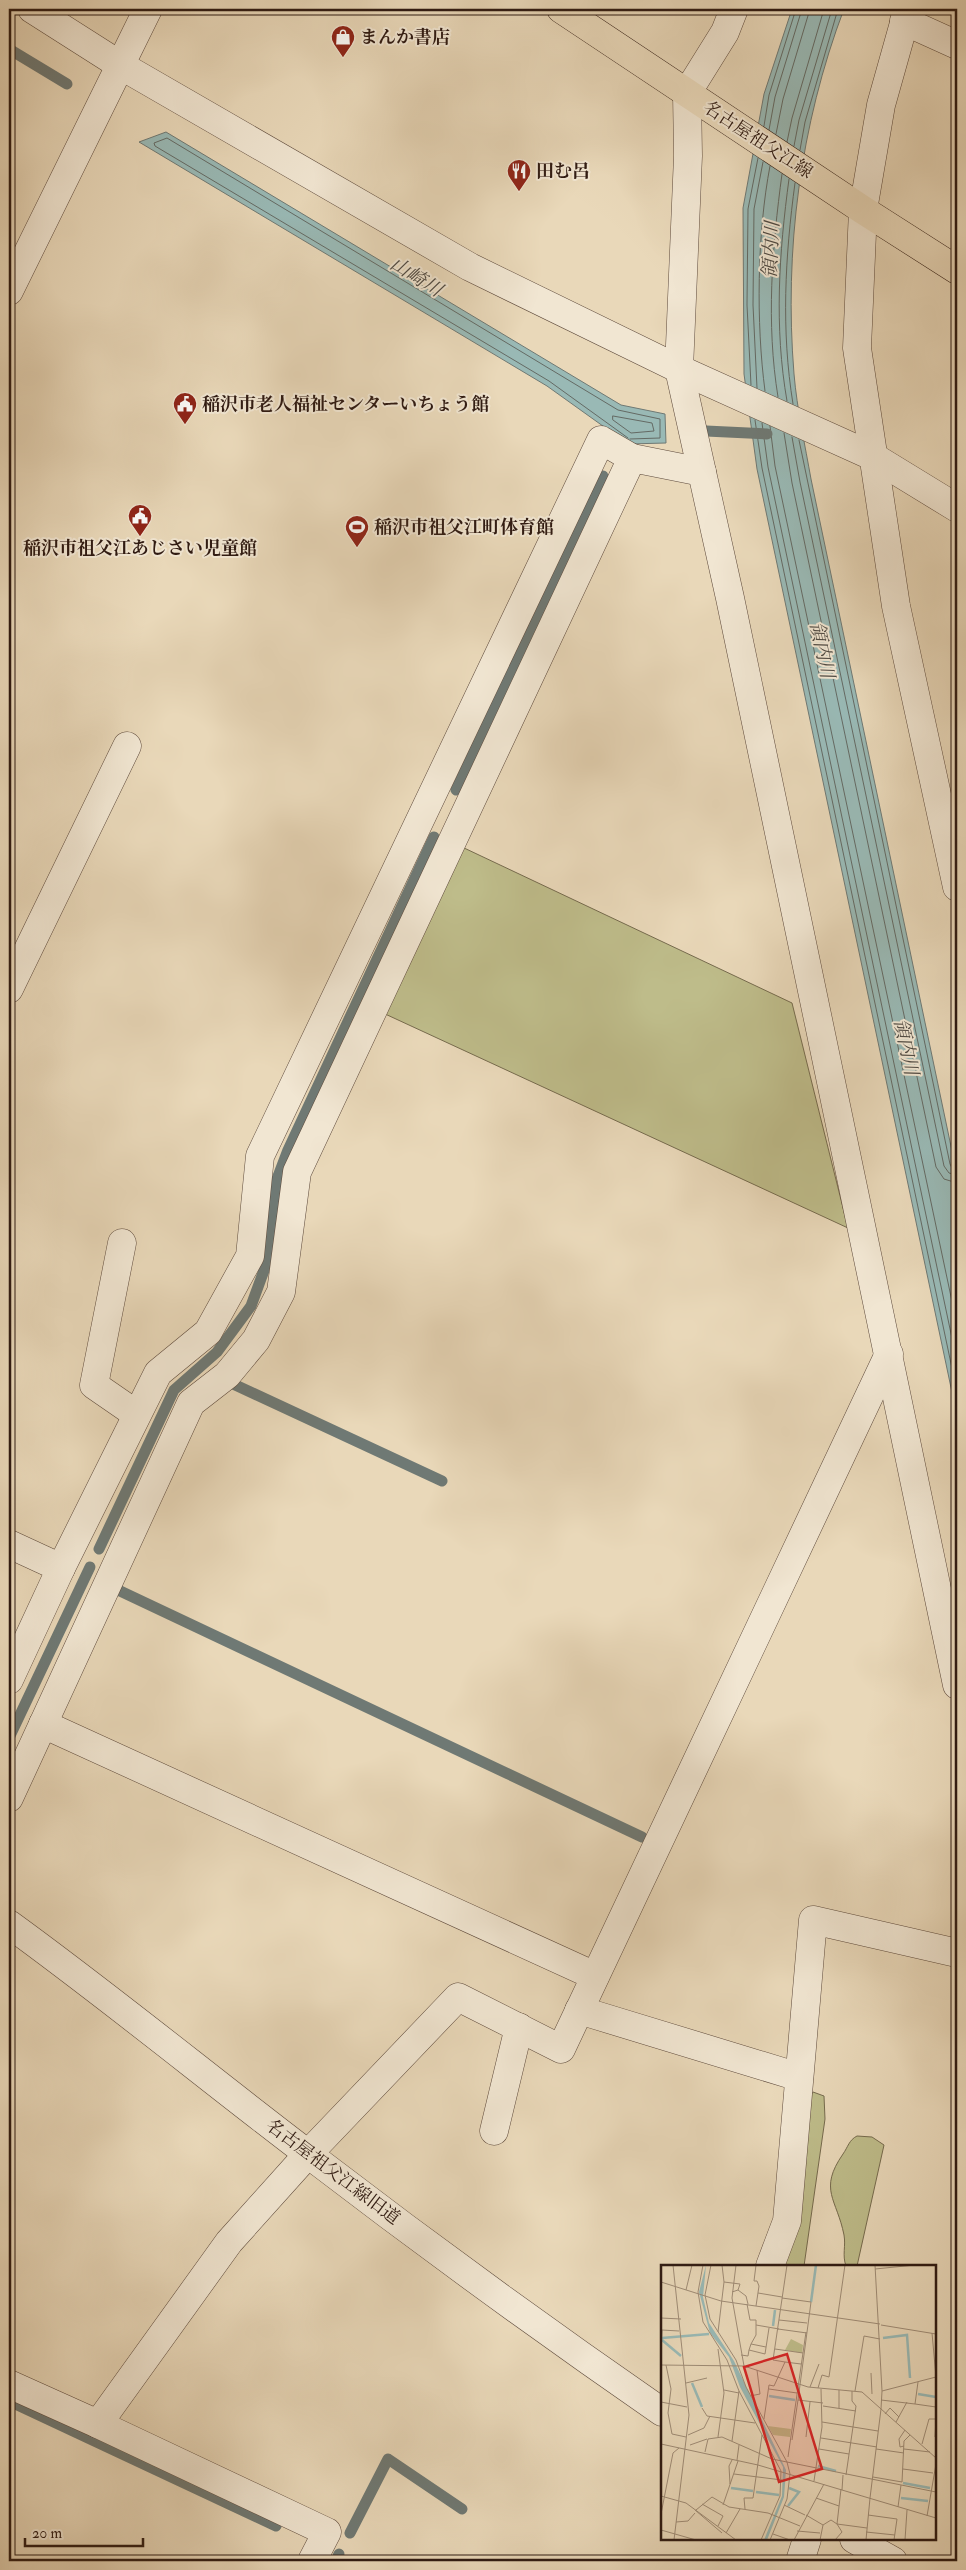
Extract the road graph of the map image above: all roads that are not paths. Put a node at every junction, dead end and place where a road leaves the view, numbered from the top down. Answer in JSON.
{"nodes":[{"id":1,"x":32,"y":9,"type":"edge"},
{"id":2,"x":148,"y":9,"type":"edge"},
{"id":3,"x":561,"y":9,"type":"edge"},
{"id":4,"x":734,"y":9,"type":"edge"},
{"id":5,"x":906,"y":15,"type":"edge"},
{"id":6,"x":957,"y":45,"type":"edge"},
{"id":7,"x":120,"y":66,"type":"junction"},
{"id":8,"x":687,"y":93,"type":"junction"},
{"id":9,"x":857,"y":206,"type":"junction"},
{"id":10,"x":957,"y":270,"type":"edge"},
{"id":11,"x":9,"y":291,"type":"edge"},
{"id":12,"x":689,"y":374,"type":"junction"},
{"id":13,"x":862,"y":452,"type":"junction"},
{"id":14,"x":632,"y":458,"type":"junction"},
{"id":15,"x":702,"y":472,"type":"junction"},
{"id":16,"x":957,"y":508,"type":"edge"},
{"id":17,"x":127,"y":746,"type":"dead end"},
{"id":18,"x":957,"y":887,"type":"edge"},
{"id":19,"x":9,"y":989,"type":"edge"},
{"id":20,"x":122,"y":1243,"type":"dead end"},
{"id":21,"x":889,"y":1354,"type":"junction"},
{"id":22,"x":136,"y":1414,"type":"junction"},
{"id":23,"x":9,"y":1544,"type":"edge"},
{"id":24,"x":61,"y":1568,"type":"junction"},
{"id":25,"x":9,"y":1680,"type":"edge"},
{"id":26,"x":957,"y":1684,"type":"edge"},
{"id":27,"x":43,"y":1724,"type":"junction"},
{"id":28,"x":9,"y":1798,"type":"edge"},
{"id":29,"x":9,"y":1924,"type":"edge"},
{"id":30,"x":957,"y":1953,"type":"edge"},
{"id":31,"x":595,"y":1976,"type":"junction"},
{"id":32,"x":579,"y":2010,"type":"junction"},
{"id":33,"x":519,"y":2027,"type":"junction"},
{"id":34,"x":799,"y":2077,"type":"junction"},
{"id":35,"x":494,"y":2131,"type":"dead end"},
{"id":36,"x":308,"y":2154,"type":"junction"},
{"id":37,"x":770,"y":2265,"type":"edge"},
{"id":38,"x":9,"y":2384,"type":"edge"},
{"id":39,"x":661,"y":2411,"type":"edge"},
{"id":40,"x":98,"y":2424,"type":"junction"},
{"id":41,"x":807,"y":2540,"type":"edge"},
{"id":42,"x":856,"y":2540,"type":"edge"},
{"id":43,"x":312,"y":2561,"type":"edge"},
{"id":44,"x":800,"y":2561,"type":"edge"},
{"id":45,"x":893,"y":2561,"type":"edge"}],
"edges":[{"from":1,"to":7,"type":"street"},
{"from":2,"to":7,"type":"street"},
{"from":3,"to":8,"type":"main road","name":"名古屋祖父江線"},
{"from":4,"to":8,"type":"street"},
{"from":5,"to":6,"type":"street"},
{"from":5,"to":9,"type":"street"},
{"from":7,"to":11,"type":"street"},
{"from":7,"to":12,"type":"street"},
{"from":8,"to":9,"type":"main road","name":"名古屋祖父江線"},
{"from":8,"to":12,"type":"street"},
{"from":9,"to":10,"type":"main road","name":"名古屋祖父江線"},
{"from":9,"to":13,"type":"street"},
{"from":12,"to":13,"type":"street"},
{"from":12,"to":15,"type":"street"},
{"from":13,"to":16,"type":"street"},
{"from":13,"to":18,"type":"street"},
{"from":14,"to":15,"type":"street"},
{"from":14,"to":22,"type":"street"},
{"from":14,"to":27,"type":"street"},
{"from":15,"to":21,"type":"street"},
{"from":17,"to":19,"type":"street"},
{"from":20,"to":22,"type":"street"},
{"from":21,"to":26,"type":"street"},
{"from":21,"to":31,"type":"street"},
{"from":22,"to":24,"type":"street"},
{"from":23,"to":24,"type":"street"},
{"from":24,"to":25,"type":"street"},
{"from":27,"to":28,"type":"street"},
{"from":27,"to":31,"type":"street"},
{"from":29,"to":36,"type":"street","name":"名古屋祖父江線旧道"},
{"from":30,"to":34,"type":"street"},
{"from":31,"to":32,"type":"street"},
{"from":32,"to":33,"type":"street"},
{"from":32,"to":34,"type":"street"},
{"from":33,"to":35,"type":"street"},
{"from":33,"to":36,"type":"street"},
{"from":34,"to":37,"type":"street"},
{"from":36,"to":39,"type":"street","name":"名古屋祖父江線旧道"},
{"from":36,"to":40,"type":"street"},
{"from":38,"to":40,"type":"street"},
{"from":40,"to":43,"type":"street"},
{"from":41,"to":44,"type":"street"},
{"from":42,"to":45,"type":"street"}]}
